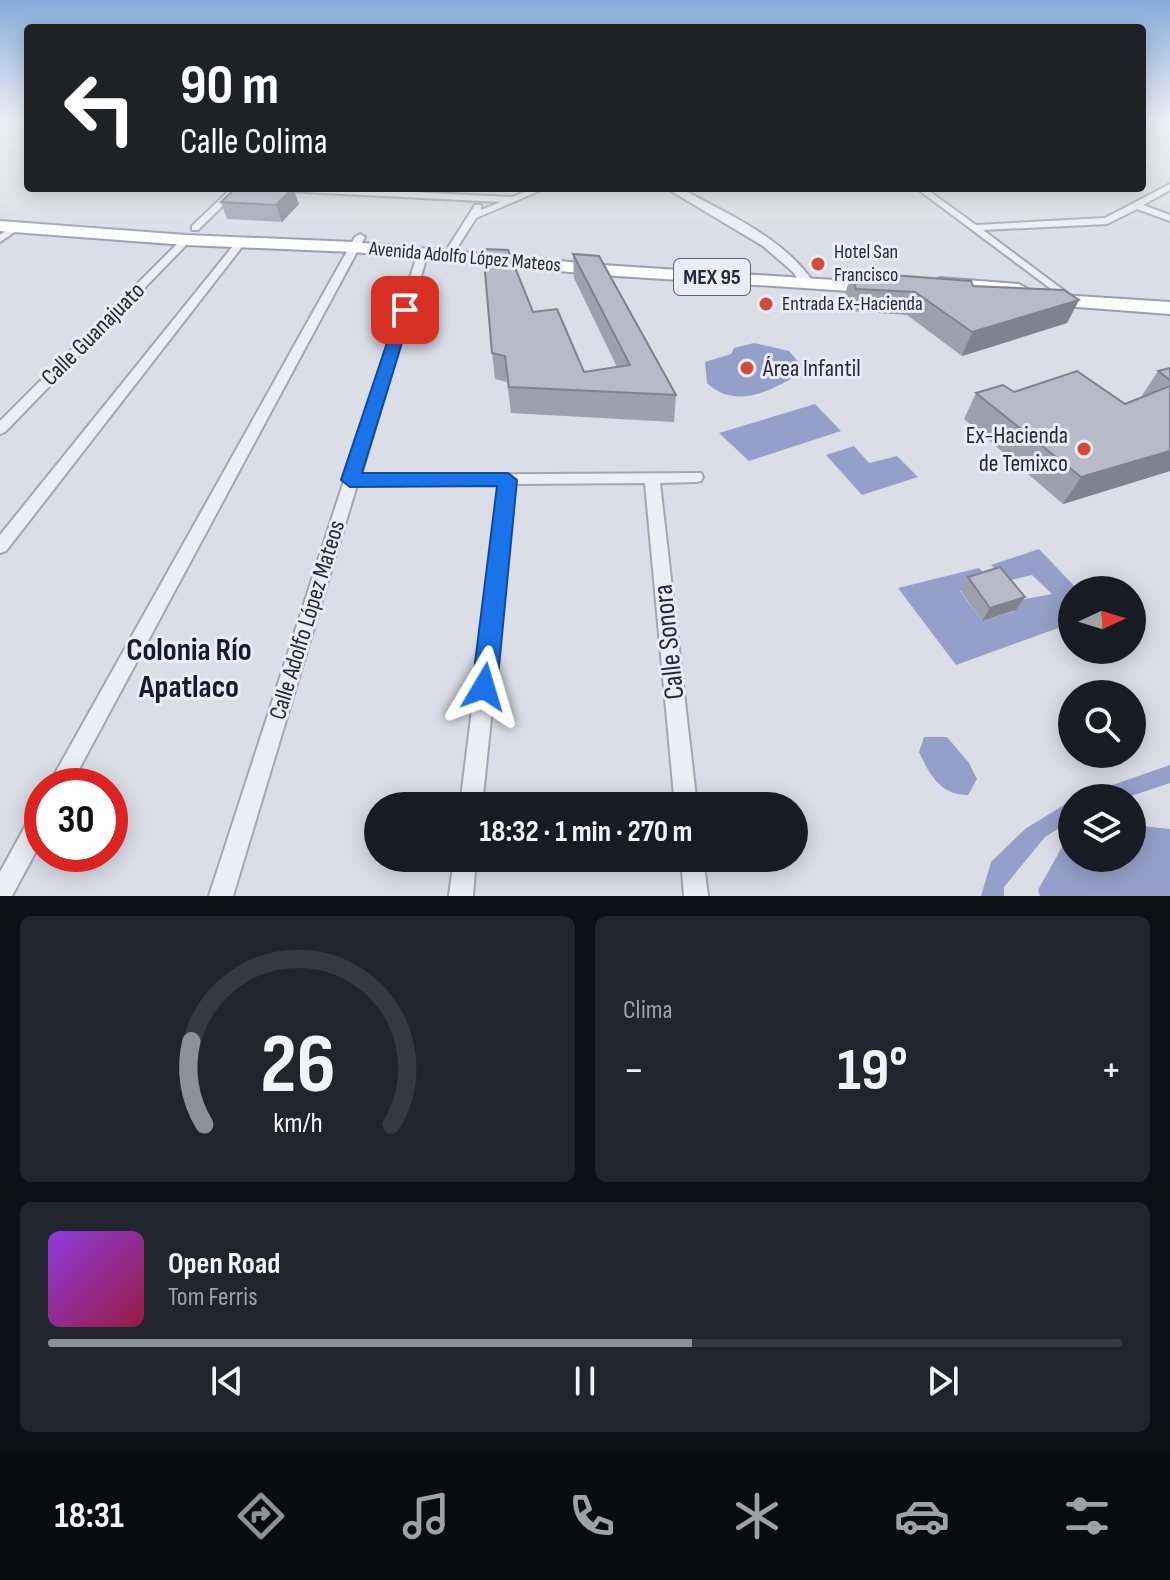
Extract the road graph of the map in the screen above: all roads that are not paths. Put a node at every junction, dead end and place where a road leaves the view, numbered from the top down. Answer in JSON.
{"nodes":[{"id":1,"x":1170,"y":187,"type":"edge"},
{"id":2,"x":233,"y":192,"type":"edge"},
{"id":3,"x":350,"y":192,"type":"edge"},
{"id":4,"x":533,"y":192,"type":"edge"},
{"id":5,"x":679,"y":192,"type":"edge"},
{"id":6,"x":925,"y":192,"type":"edge"},
{"id":7,"x":481,"y":200,"type":"junction"},
{"id":8,"x":515,"y":200,"type":"junction"},
{"id":9,"x":1138,"y":206,"type":"junction"},
{"id":10,"x":0,"y":216,"type":"edge"},
{"id":11,"x":474,"y":216,"type":"junction"},
{"id":12,"x":1170,"y":218,"type":"edge"},
{"id":13,"x":49,"y":224,"type":"junction"},
{"id":14,"x":8,"y":226,"type":"edge"},
{"id":15,"x":974,"y":228,"type":"junction"},
{"id":16,"x":190,"y":234,"type":"junction"},
{"id":17,"x":0,"y":239,"type":"edge"},
{"id":18,"x":357,"y":242,"type":"junction"},
{"id":19,"x":240,"y":243,"type":"junction"},
{"id":20,"x":454,"y":246,"type":"junction"},
{"id":21,"x":423,"y":253,"type":"junction"},
{"id":22,"x":572,"y":262,"type":"junction"},
{"id":23,"x":805,"y":278,"type":"junction"},
{"id":24,"x":1066,"y":297,"type":"junction"},
{"id":25,"x":1170,"y":298,"type":"edge"},
{"id":26,"x":1170,"y":308,"type":"edge"},
{"id":27,"x":0,"y":429,"type":"edge"},
{"id":28,"x":696,"y":477,"type":"dead end"},
{"id":29,"x":652,"y":478,"type":"junction"},
{"id":30,"x":350,"y":480,"type":"junction"},
{"id":31,"x":508,"y":480,"type":"junction"},
{"id":32,"x":0,"y":547,"type":"edge"},
{"id":33,"x":69,"y":768,"type":"edge"},
{"id":34,"x":473,"y":792,"type":"edge"},
{"id":35,"x":685,"y":792,"type":"edge"},
{"id":36,"x":24,"y":851,"type":"edge"},
{"id":37,"x":464,"y":872,"type":"edge"},
{"id":38,"x":693,"y":872,"type":"edge"},
{"id":39,"x":0,"y":895,"type":"edge"},
{"id":40,"x":221,"y":896,"type":"edge"},
{"id":41,"x":461,"y":896,"type":"edge"},
{"id":42,"x":696,"y":896,"type":"edge"}],
"edges":[{"from":1,"to":9,"type":"street"},
{"from":2,"to":16,"type":"street","name":"Calle Guanajuato"},
{"from":3,"to":7,"type":"street"},
{"from":4,"to":8,"type":"street"},
{"from":5,"to":23,"type":"street"},
{"from":6,"to":15,"type":"street"},
{"from":7,"to":8,"type":"street"},
{"from":7,"to":11,"type":"street"},
{"from":8,"to":11,"type":"street"},
{"from":9,"to":12,"type":"street"},
{"from":9,"to":15,"type":"street"},
{"from":10,"to":13,"type":"main road","name":"Avenida Adolfo López Mateos","number":"MEX 95"},
{"from":11,"to":20,"type":"street"},
{"from":13,"to":14,"type":"main road","name":"Avenida Adolfo López Mateos","number":"MEX 95"},
{"from":13,"to":16,"type":"main road","name":"Avenida Adolfo López Mateos","number":"MEX 95"},
{"from":14,"to":17,"type":"street"},
{"from":15,"to":24,"type":"street"},
{"from":16,"to":18,"type":"main road","name":"Avenida Adolfo López Mateos","number":"MEX 95"},
{"from":16,"to":19,"type":"main road","name":"Avenida Adolfo López Mateos","number":"MEX 95"},
{"from":16,"to":27,"type":"street","name":"Calle Guanajuato"},
{"from":18,"to":19,"type":"main road","name":"Avenida Adolfo López Mateos","number":"MEX 95"},
{"from":18,"to":20,"type":"main road","name":"Avenida Adolfo López Mateos","number":"MEX 95"},
{"from":18,"to":21,"type":"main road","name":"Avenida Adolfo López Mateos","number":"MEX 95"},
{"from":18,"to":33,"type":"street"},
{"from":19,"to":32,"type":"street"},
{"from":20,"to":22,"type":"main road","name":"Avenida Adolfo López Mateos","number":"MEX 95"},
{"from":21,"to":22,"type":"main road","name":"Avenida Adolfo López Mateos","number":"MEX 95"},
{"from":21,"to":30,"type":"street","name":"Calle Adolfo López Mateos"},
{"from":22,"to":23,"type":"main road","name":"Avenida Adolfo López Mateos","number":"MEX 95"},
{"from":23,"to":24,"type":"main road","name":"Avenida Adolfo López Mateos","number":"MEX 95"},
{"from":24,"to":25,"type":"main road","name":"Avenida Adolfo López Mateos","number":"MEX 95"},
{"from":24,"to":26,"type":"main road","name":"Avenida Adolfo López Mateos","number":"MEX 95"},
{"from":28,"to":29,"type":"street"},
{"from":29,"to":31,"type":"street"},
{"from":29,"to":35,"type":"street","name":"Calle Sonora"},
{"from":30,"to":31,"type":"street"},
{"from":30,"to":40,"type":"street","name":"Calle Adolfo López Mateos"},
{"from":31,"to":34,"type":"street"},
{"from":36,"to":39,"type":"street"},
{"from":37,"to":41,"type":"street"},
{"from":38,"to":42,"type":"street"}]}
